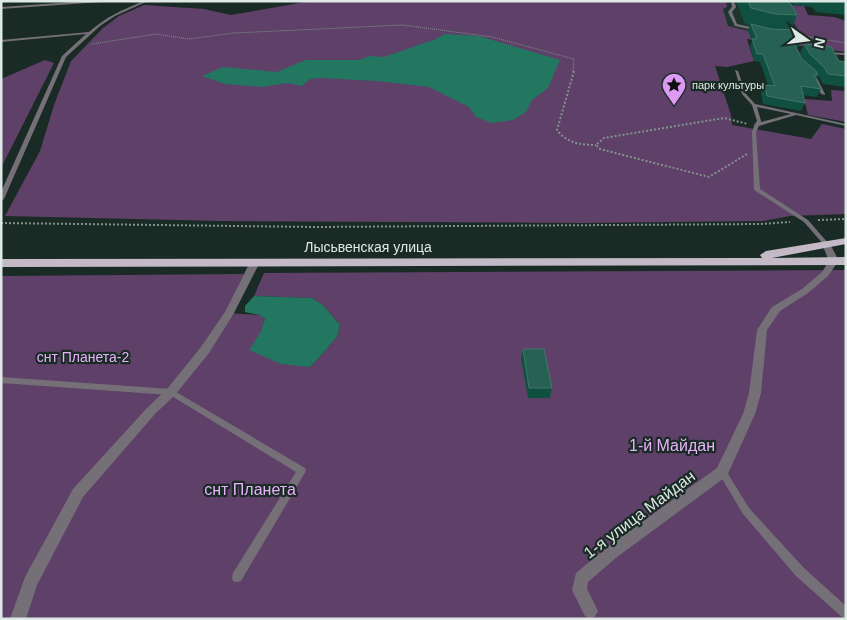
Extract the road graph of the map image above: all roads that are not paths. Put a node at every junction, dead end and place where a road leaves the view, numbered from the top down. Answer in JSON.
{"nodes":[{"id":1,"x":114,"y":1,"type":"edge"},
{"id":2,"x":147,"y":1,"type":"edge"},
{"id":3,"x":732,"y":1,"type":"edge"},
{"id":4,"x":1,"y":8,"type":"edge"},
{"id":5,"x":762,"y":31,"type":"edge"},
{"id":6,"x":90,"y":33,"type":"junction"},
{"id":7,"x":1,"y":41,"type":"edge"},
{"id":8,"x":825,"y":52,"type":"edge"},
{"id":9,"x":834,"y":53,"type":"junction"},
{"id":10,"x":846,"y":54,"type":"edge"},
{"id":11,"x":838,"y":60,"type":"edge"},
{"id":12,"x":807,"y":69,"type":"edge"},
{"id":13,"x":736,"y":71,"type":"dead end"},
{"id":14,"x":823,"y":94,"type":"dead end"},
{"id":15,"x":754,"y":105,"type":"junction"},
{"id":16,"x":796,"y":114,"type":"junction"},
{"id":17,"x":846,"y":125,"type":"edge"},
{"id":18,"x":755,"y":126,"type":"junction"},
{"id":19,"x":1,"y":199,"type":"edge"},
{"id":20,"x":846,"y":241,"type":"edge"},
{"id":21,"x":826,"y":244,"type":"junction"},
{"id":22,"x":734,"y":261,"type":"junction"},
{"id":23,"x":840,"y":261,"type":"edge"},
{"id":24,"x":255,"y":262,"type":"junction"},
{"id":25,"x":1,"y":263,"type":"edge"},
{"id":26,"x":1,"y":380,"type":"edge"},
{"id":27,"x":171,"y":392,"type":"junction"},
{"id":28,"x":722,"y":472,"type":"junction"},
{"id":29,"x":237,"y":577,"type":"dead end"},
{"id":30,"x":590,"y":611,"type":"dead end"},
{"id":31,"x":846,"y":613,"type":"edge"},
{"id":32,"x":18,"y":619,"type":"edge"}],
"edges":[{"from":1,"to":4,"type":"street"},
{"from":2,"to":6,"type":"lane"},
{"from":3,"to":5,"type":"lane"},
{"from":6,"to":7,"type":"lane"},
{"from":6,"to":19,"type":"lane"},
{"from":8,"to":9,"type":"lane"},
{"from":9,"to":10,"type":"lane"},
{"from":9,"to":11,"type":"lane"},
{"from":12,"to":14,"type":"lane"},
{"from":13,"to":15,"type":"lane"},
{"from":15,"to":16,"type":"lane"},
{"from":15,"to":18,"type":"lane"},
{"from":16,"to":17,"type":"lane"},
{"from":16,"to":18,"type":"lane"},
{"from":18,"to":21,"type":"lane"},
{"from":20,"to":21,"type":"main road","name":"Лысьвенская улица"},
{"from":21,"to":22,"type":"main road","name":"Лысьвенская улица"},
{"from":21,"to":23,"type":"street"},
{"from":22,"to":23,"type":"main road","name":"Лысьвенская улица"},
{"from":22,"to":24,"type":"main road","name":"Лысьвенская улица"},
{"from":23,"to":28,"type":"street","name":"1-я улица Майдан"},
{"from":24,"to":25,"type":"main road","name":"Лысьвенская улица"},
{"from":24,"to":27,"type":"street"},
{"from":26,"to":27,"type":"lane"},
{"from":27,"to":29,"type":"lane"},
{"from":27,"to":32,"type":"street"},
{"from":28,"to":30,"type":"street","name":"1-я улица Майдан"},
{"from":28,"to":31,"type":"lane"}]}
